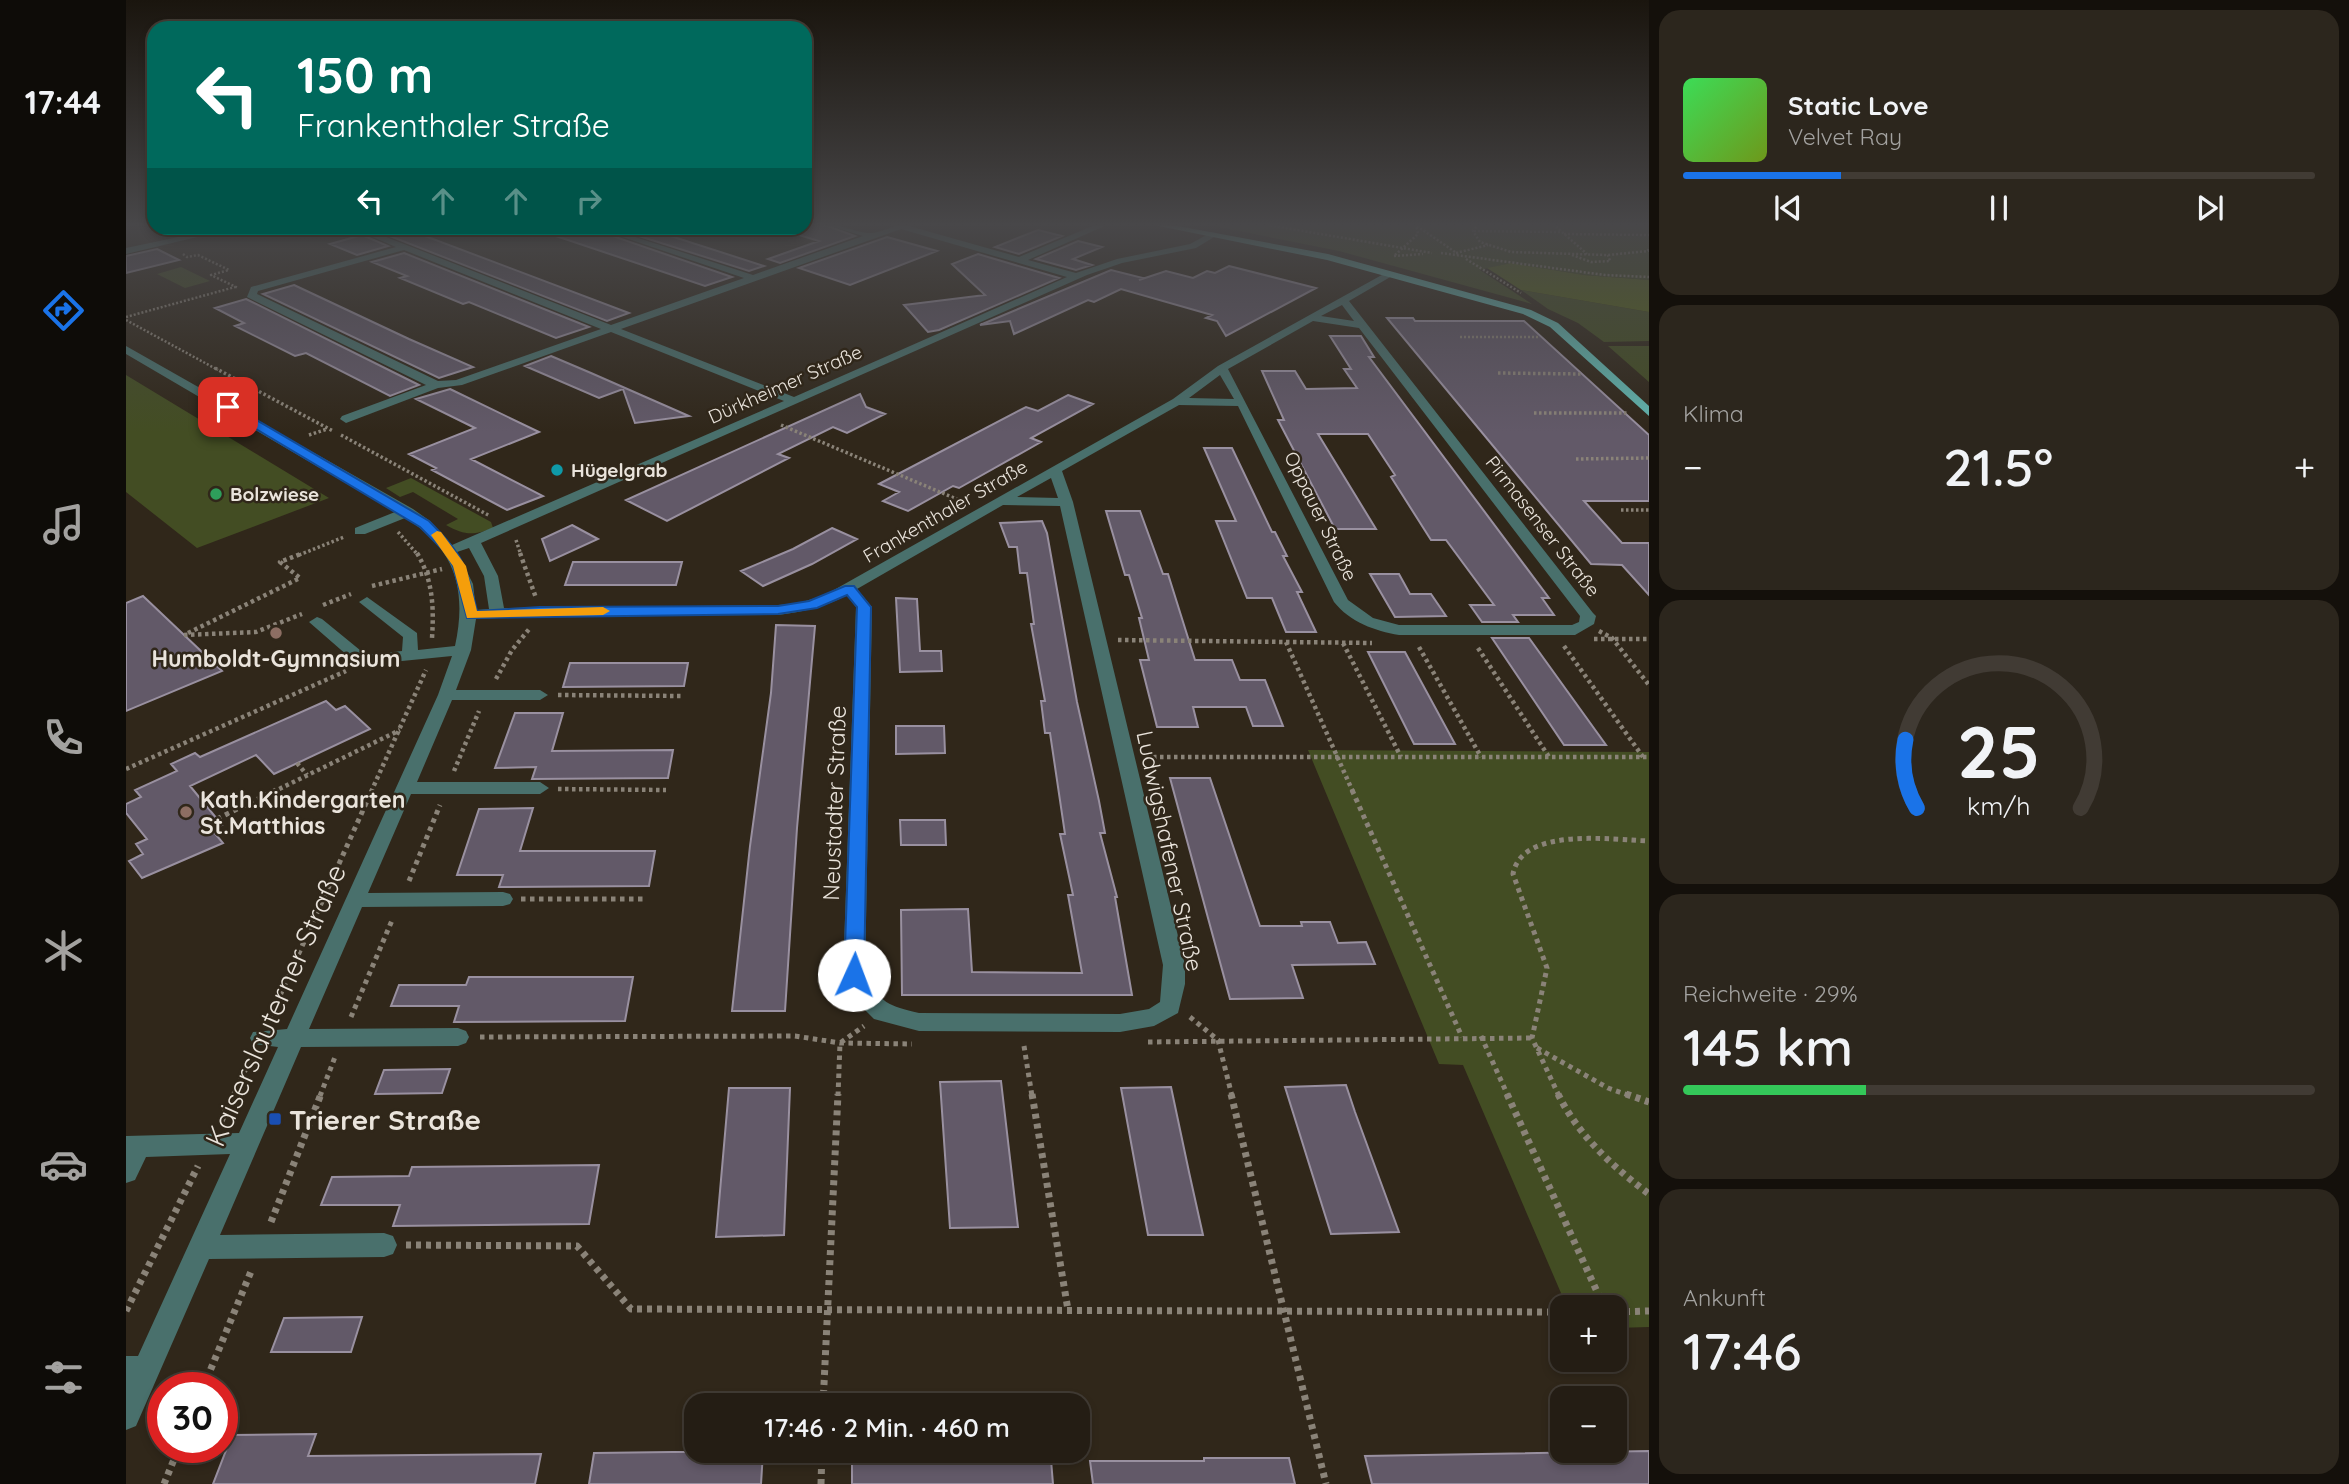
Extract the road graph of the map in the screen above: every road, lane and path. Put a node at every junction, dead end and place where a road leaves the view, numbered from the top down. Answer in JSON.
{"nodes":[{"id":1,"x":215,"y":293,"type":"edge"},
{"id":2,"x":252,"y":293,"type":"edge"},
{"id":3,"x":521,"y":293,"type":"edge"},
{"id":4,"x":710,"y":293,"type":"edge"},
{"id":5,"x":1036,"y":293,"type":"edge"},
{"id":6,"x":1355,"y":293,"type":"edge"},
{"id":7,"x":1457,"y":293,"type":"edge"},
{"id":8,"x":1521,"y":293,"type":"edge"},
{"id":9,"x":1524,"y":295,"type":"dead end"},
{"id":10,"x":1343,"y":300,"type":"junction"},
{"id":11,"x":1311,"y":318,"type":"junction"},
{"id":12,"x":126,"y":319,"type":"edge"},
{"id":13,"x":1363,"y":325,"type":"junction"},
{"id":14,"x":610,"y":329,"type":"junction"},
{"id":15,"x":1460,"y":337,"type":"dead end"},
{"id":16,"x":1569,"y":337,"type":"junction"},
{"id":17,"x":126,"y":349,"type":"edge"},
{"id":18,"x":1222,"y":368,"type":"junction"},
{"id":19,"x":1498,"y":373,"type":"dead end"},
{"id":20,"x":1608,"y":374,"type":"junction"},
{"id":21,"x":436,"y":385,"type":"junction"},
{"id":22,"x":794,"y":401,"type":"junction"},
{"id":23,"x":1178,"y":401,"type":"junction"},
{"id":24,"x":1242,"y":403,"type":"junction"},
{"id":25,"x":1649,"y":412,"type":"edge"},
{"id":26,"x":1636,"y":413,"type":"dead end"},
{"id":27,"x":1534,"y":414,"type":"dead end"},
{"id":28,"x":761,"y":416,"type":"junction"},
{"id":29,"x":346,"y":418,"type":"dead end"},
{"id":30,"x":1649,"y":458,"type":"edge"},
{"id":31,"x":1576,"y":459,"type":"dead end"},
{"id":32,"x":1055,"y":468,"type":"junction"},
{"id":33,"x":998,"y":501,"type":"junction"},
{"id":34,"x":1066,"y":502,"type":"junction"},
{"id":35,"x":984,"y":510,"type":"junction"},
{"id":36,"x":1621,"y":510,"type":"dead end"},
{"id":37,"x":1649,"y":510,"type":"edge"},
{"id":38,"x":408,"y":512,"type":"junction"},
{"id":39,"x":509,"y":527,"type":"junction"},
{"id":40,"x":360,"y":531,"type":"joint"},
{"id":41,"x":474,"y":543,"type":"junction"},
{"id":42,"x":451,"y":551,"type":"junction"},
{"id":43,"x":421,"y":556,"type":"dead end"},
{"id":44,"x":459,"y":566,"type":"junction"},
{"id":45,"x":429,"y":572,"type":"junction"},
{"id":46,"x":850,"y":589,"type":"junction"},
{"id":47,"x":365,"y":593,"type":"junction"},
{"id":48,"x":540,"y":611,"type":"junction"},
{"id":49,"x":314,"y":613,"type":"junction"},
{"id":50,"x":497,"y":613,"type":"junction"},
{"id":51,"x":471,"y":615,"type":"junction"},
{"id":52,"x":1586,"y":624,"type":"junction"},
{"id":53,"x":1384,"y":627,"type":"joint"},
{"id":54,"x":1559,"y":640,"type":"dead end"},
{"id":55,"x":1474,"y":641,"type":"dead end"},
{"id":56,"x":1286,"y":642,"type":"dead end"},
{"id":57,"x":1343,"y":643,"type":"dead end"},
{"id":58,"x":1417,"y":643,"type":"dead end"},
{"id":59,"x":463,"y":650,"type":"junction"},
{"id":60,"x":430,"y":654,"type":"junction"},
{"id":61,"x":410,"y":656,"type":"junction"},
{"id":62,"x":348,"y":670,"type":"dead end"},
{"id":63,"x":1649,"y":685,"type":"edge"},
{"id":64,"x":446,"y":695,"type":"junction"},
{"id":65,"x":486,"y":695,"type":"junction"},
{"id":66,"x":540,"y":695,"type":"joint"},
{"id":67,"x":682,"y":696,"type":"dead end"},
{"id":68,"x":401,"y":729,"type":"junction"},
{"id":69,"x":389,"y":754,"type":"dead end"},
{"id":70,"x":1125,"y":757,"type":"junction"},
{"id":71,"x":1335,"y":757,"type":"junction"},
{"id":72,"x":1401,"y":757,"type":"junction"},
{"id":73,"x":1481,"y":757,"type":"junction"},
{"id":74,"x":1549,"y":757,"type":"junction"},
{"id":75,"x":1646,"y":757,"type":"edge"},
{"id":76,"x":297,"y":763,"type":"dead end"},
{"id":77,"x":126,"y":769,"type":"edge"},
{"id":78,"x":307,"y":775,"type":"junction"},
{"id":79,"x":405,"y":788,"type":"junction"},
{"id":80,"x":540,"y":788,"type":"joint"},
{"id":81,"x":447,"y":789,"type":"junction"},
{"id":82,"x":666,"y":790,"type":"dead end"},
{"id":83,"x":217,"y":819,"type":"dead end"},
{"id":84,"x":1649,"y":841,"type":"edge"},
{"id":85,"x":647,"y":898,"type":"dead end"},
{"id":86,"x":401,"y":899,"type":"junction"},
{"id":87,"x":503,"y":899,"type":"joint"},
{"id":88,"x":355,"y":900,"type":"junction"},
{"id":89,"x":1170,"y":1007,"type":"junction"},
{"id":90,"x":882,"y":1013,"type":"junction"},
{"id":91,"x":1481,"y":1036,"type":"junction"},
{"id":92,"x":1462,"y":1037,"type":"junction"},
{"id":93,"x":261,"y":1038,"type":"dead end"},
{"id":94,"x":295,"y":1038,"type":"junction"},
{"id":95,"x":458,"y":1038,"type":"joint"},
{"id":96,"x":1532,"y":1038,"type":"junction"},
{"id":97,"x":342,"y":1039,"type":"junction"},
{"id":98,"x":1217,"y":1040,"type":"junction"},
{"id":99,"x":1134,"y":1042,"type":"dead end"},
{"id":100,"x":840,"y":1043,"type":"junction"},
{"id":101,"x":919,"y":1044,"type":"dead end"},
{"id":102,"x":1037,"y":1045,"type":"dead end"},
{"id":103,"x":1010,"y":1046,"type":"dead end"},
{"id":104,"x":1024,"y":1046,"type":"junction"},
{"id":105,"x":1536,"y":1047,"type":"junction"},
{"id":106,"x":1649,"y":1102,"type":"edge"},
{"id":107,"x":246,"y":1143,"type":"junction"},
{"id":108,"x":132,"y":1147,"type":"edge"},
{"id":109,"x":126,"y":1172,"type":"edge"},
{"id":110,"x":1649,"y":1194,"type":"edge"},
{"id":111,"x":384,"y":1245,"type":"joint"},
{"id":112,"x":200,"y":1247,"type":"junction"},
{"id":113,"x":261,"y":1247,"type":"junction"},
{"id":114,"x":1599,"y":1295,"type":"edge"},
{"id":115,"x":827,"y":1309,"type":"junction"},
{"id":116,"x":1068,"y":1310,"type":"junction"},
{"id":117,"x":1284,"y":1311,"type":"junction"},
{"id":118,"x":1649,"y":1311,"type":"edge"},
{"id":119,"x":1550,"y":1312,"type":"edge"},
{"id":120,"x":1627,"y":1312,"type":"edge"},
{"id":121,"x":136,"y":1370,"type":"edge"},
{"id":122,"x":210,"y":1372,"type":"edge"},
{"id":123,"x":824,"y":1393,"type":"edge"},
{"id":124,"x":126,"y":1416,"type":"edge"},
{"id":125,"x":173,"y":1463,"type":"edge"},
{"id":126,"x":822,"y":1463,"type":"edge"},
{"id":127,"x":164,"y":1484,"type":"edge"},
{"id":128,"x":821,"y":1484,"type":"edge"},
{"id":129,"x":1325,"y":1484,"type":"edge"}],
"edges":[{"from":1,"to":12,"type":"path"},
{"from":2,"to":21,"type":"street"},
{"from":3,"to":14,"type":"street"},
{"from":4,"to":14,"type":"street"},
{"from":5,"to":22,"type":"street","name":"Dürkheimer Straße"},
{"from":6,"to":10,"type":"street","name":"Frankenthaler Straße"},
{"from":7,"to":16,"type":"main road"},
{"from":8,"to":9,"type":"path"},
{"from":10,"to":11,"type":"street","name":"Frankenthaler Straße"},
{"from":10,"to":13,"type":"street","name":"Pirmasenser Straße"},
{"from":11,"to":13,"type":"street"},
{"from":11,"to":18,"type":"street","name":"Frankenthaler Straße"},
{"from":12,"to":39,"type":"path"},
{"from":13,"to":52,"type":"street","name":"Pirmasenser Straße"},
{"from":14,"to":21,"type":"street"},
{"from":14,"to":22,"type":"street"},
{"from":15,"to":16,"type":"path"},
{"from":16,"to":20,"type":"main road"},
{"from":17,"to":38,"type":"street"},
{"from":18,"to":23,"type":"street","name":"Frankenthaler Straße"},
{"from":18,"to":24,"type":"street","name":"Oppauer Straße"},
{"from":19,"to":20,"type":"path"},
{"from":20,"to":25,"type":"main road"},
{"from":21,"to":29,"type":"street"},
{"from":22,"to":28,"type":"street","name":"Dürkheimer Straße"},
{"from":23,"to":24,"type":"street"},
{"from":23,"to":32,"type":"street","name":"Frankenthaler Straße"},
{"from":24,"to":53,"type":"street","name":"Oppauer Straße"},
{"from":26,"to":27,"type":"path"},
{"from":28,"to":35,"type":"path"},
{"from":28,"to":39,"type":"street","name":"Dürkheimer Straße"},
{"from":30,"to":31,"type":"path"},
{"from":32,"to":33,"type":"street","name":"Frankenthaler Straße"},
{"from":32,"to":34,"type":"street","name":"Ludwigshafener Straße"},
{"from":33,"to":34,"type":"street"},
{"from":33,"to":35,"type":"street","name":"Frankenthaler Straße"},
{"from":34,"to":70,"type":"street","name":"Ludwigshafener Straße"},
{"from":35,"to":46,"type":"street","name":"Frankenthaler Straße"},
{"from":36,"to":37,"type":"path"},
{"from":38,"to":40,"type":"street"},
{"from":38,"to":42,"type":"street"},
{"from":39,"to":41,"type":"street","name":"Dürkheimer Straße"},
{"from":39,"to":48,"type":"path"},
{"from":40,"to":49,"type":"path"},
{"from":41,"to":42,"type":"street","name":"Dürkheimer Straße"},
{"from":41,"to":50,"type":"street"},
{"from":42,"to":44,"type":"street"},
{"from":43,"to":45,"type":"path"},
{"from":44,"to":45,"type":"path"},
{"from":44,"to":51,"type":"street"},
{"from":45,"to":47,"type":"path"},
{"from":45,"to":60,"type":"path"},
{"from":46,"to":48,"type":"street","name":"Frankenthaler Straße"},
{"from":46,"to":90,"type":"street","name":"Neustadter Straße"},
{"from":47,"to":49,"type":"path"},
{"from":47,"to":61,"type":"street"},
{"from":48,"to":50,"type":"street","name":"Frankenthaler Straße"},
{"from":48,"to":65,"type":"path"},
{"from":49,"to":61,"type":"street"},
{"from":50,"to":51,"type":"street","name":"Frankenthaler Straße"},
{"from":51,"to":59,"type":"street","name":"Kaiserslauterner Straße"},
{"from":52,"to":53,"type":"street","name":"Pirmasenser Straße"},
{"from":52,"to":63,"type":"path"},
{"from":54,"to":75,"type":"path"},
{"from":55,"to":74,"type":"path"},
{"from":56,"to":71,"type":"path"},
{"from":57,"to":72,"type":"path"},
{"from":58,"to":73,"type":"path"},
{"from":59,"to":60,"type":"street"},
{"from":59,"to":64,"type":"street","name":"Kaiserslauterner Straße"},
{"from":60,"to":61,"type":"street"},
{"from":60,"to":68,"type":"path"},
{"from":62,"to":77,"type":"path"},
{"from":64,"to":65,"type":"street"},
{"from":64,"to":79,"type":"street","name":"Kaiserslauterner Straße"},
{"from":65,"to":66,"type":"street"},
{"from":65,"to":81,"type":"path"},
{"from":66,"to":67,"type":"path"},
{"from":68,"to":69,"type":"path"},
{"from":68,"to":78,"type":"path"},
{"from":70,"to":71,"type":"path"},
{"from":70,"to":89,"type":"street","name":"Ludwigshafener Straße"},
{"from":71,"to":72,"type":"path"},
{"from":71,"to":92,"type":"path"},
{"from":72,"to":73,"type":"path"},
{"from":73,"to":74,"type":"path"},
{"from":74,"to":75,"type":"path"},
{"from":76,"to":78,"type":"path"},
{"from":78,"to":83,"type":"path"},
{"from":79,"to":81,"type":"street"},
{"from":79,"to":88,"type":"street","name":"Kaiserslauterner Straße"},
{"from":80,"to":81,"type":"street"},
{"from":80,"to":82,"type":"path"},
{"from":81,"to":86,"type":"path"},
{"from":84,"to":96,"type":"path"},
{"from":85,"to":87,"type":"path"},
{"from":86,"to":87,"type":"street"},
{"from":86,"to":88,"type":"street"},
{"from":86,"to":97,"type":"path"},
{"from":88,"to":94,"type":"street","name":"Kaiserslauterner Straße"},
{"from":89,"to":90,"type":"street"},
{"from":89,"to":98,"type":"path"},
{"from":90,"to":100,"type":"path"},
{"from":91,"to":92,"type":"path"},
{"from":91,"to":96,"type":"path"},
{"from":91,"to":114,"type":"path"},
{"from":92,"to":98,"type":"path"},
{"from":93,"to":94,"type":"street"},
{"from":94,"to":97,"type":"street"},
{"from":94,"to":107,"type":"street","name":"Kaiserslauterner Straße"},
{"from":95,"to":97,"type":"street"},
{"from":95,"to":100,"type":"path"},
{"from":96,"to":105,"type":"path"},
{"from":97,"to":113,"type":"path"},
{"from":98,"to":99,"type":"path"},
{"from":98,"to":117,"type":"path"},
{"from":100,"to":101,"type":"path"},
{"from":100,"to":115,"type":"path"},
{"from":102,"to":104,"type":"path"},
{"from":103,"to":104,"type":"path"},
{"from":104,"to":116,"type":"path"},
{"from":105,"to":106,"type":"path"},
{"from":105,"to":110,"type":"path"},
{"from":107,"to":108,"type":"street"},
{"from":107,"to":112,"type":"street","name":"Kaiserslauterner Straße"},
{"from":108,"to":109,"type":"street"},
{"from":111,"to":113,"type":"street"},
{"from":111,"to":115,"type":"path"},
{"from":112,"to":113,"type":"street"},
{"from":112,"to":121,"type":"street","name":"Kaiserslauterner Straße"},
{"from":113,"to":122,"type":"path"},
{"from":115,"to":116,"type":"path"},
{"from":115,"to":123,"type":"path"},
{"from":116,"to":117,"type":"path"},
{"from":117,"to":119,"type":"path"},
{"from":117,"to":129,"type":"path"},
{"from":118,"to":120,"type":"path"},
{"from":121,"to":124,"type":"street","name":"Kaiserslauterner Straße"},
{"from":125,"to":127,"type":"path"},
{"from":126,"to":128,"type":"path"}]}
